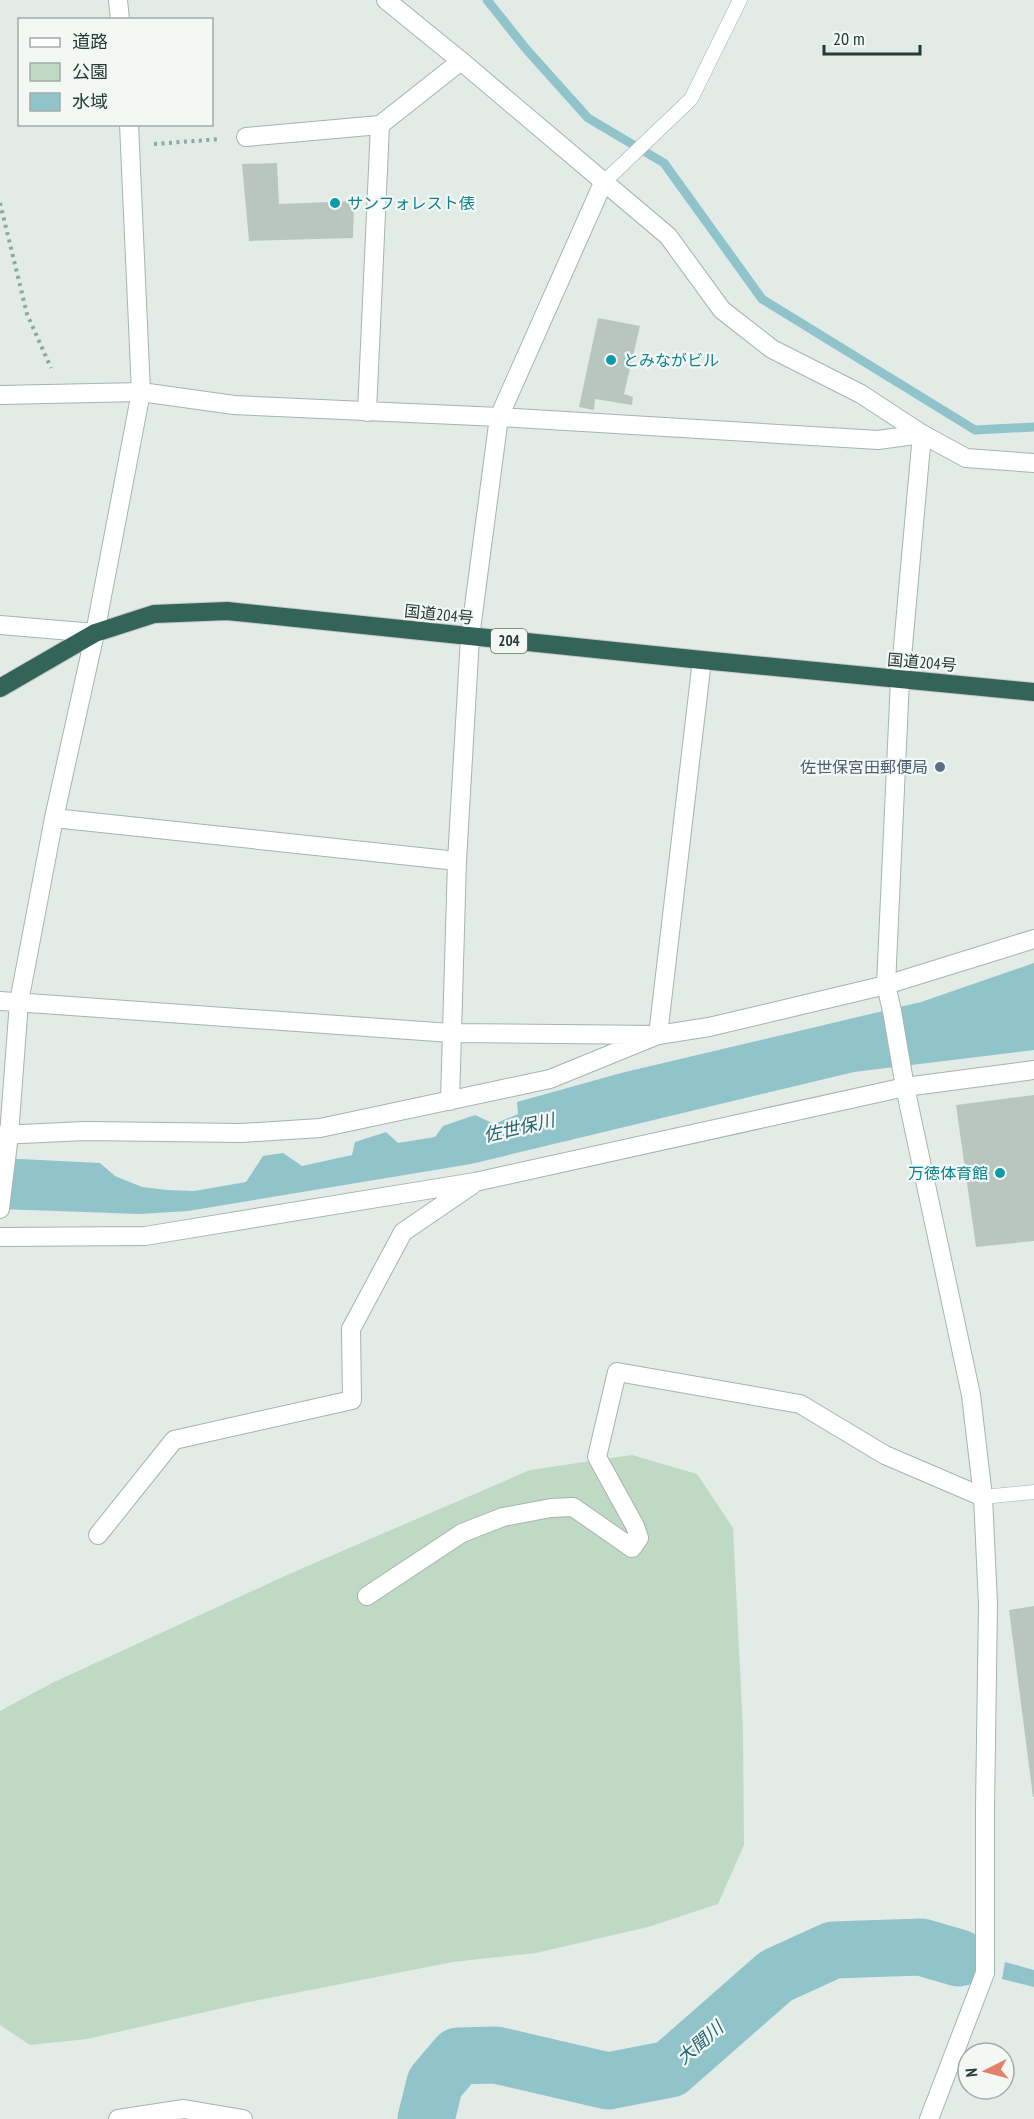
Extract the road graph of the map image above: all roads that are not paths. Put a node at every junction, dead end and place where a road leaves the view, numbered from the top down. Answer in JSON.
{"nodes":[{"id":1,"x":118,"y":0,"type":"edge"},
{"id":2,"x":386,"y":0,"type":"edge"},
{"id":3,"x":740,"y":0,"type":"edge"},
{"id":4,"x":120,"y":18,"type":"edge"},
{"id":5,"x":461,"y":61,"type":"junction"},
{"id":6,"x":380,"y":125,"type":"junction"},
{"id":7,"x":129,"y":126,"type":"edge"},
{"id":8,"x":246,"y":136,"type":"road end"},
{"id":9,"x":603,"y":183,"type":"junction"},
{"id":10,"x":141,"y":392,"type":"junction"},
{"id":11,"x":0,"y":395,"type":"edge"},
{"id":12,"x":367,"y":412,"type":"junction"},
{"id":13,"x":499,"y":417,"type":"junction"},
{"id":14,"x":922,"y":434,"type":"junction"},
{"id":15,"x":1034,"y":463,"type":"edge"},
{"id":16,"x":0,"y":625,"type":"edge"},
{"id":17,"x":95,"y":633,"type":"junction"},
{"id":18,"x":470,"y":637,"type":"junction"},
{"id":19,"x":702,"y":660,"type":"junction"},
{"id":20,"x":900,"y":680,"type":"junction"},
{"id":21,"x":0,"y":688,"type":"edge"},
{"id":22,"x":1034,"y":692,"type":"edge"},
{"id":23,"x":54,"y":818,"type":"junction"},
{"id":24,"x":457,"y":861,"type":"junction"},
{"id":25,"x":1034,"y":939,"type":"edge"},
{"id":26,"x":886,"y":985,"type":"junction"},
{"id":27,"x":0,"y":1001,"type":"edge"},
{"id":28,"x":19,"y":1002,"type":"junction"},
{"id":29,"x":451,"y":1033,"type":"junction"},
{"id":30,"x":657,"y":1035,"type":"junction"},
{"id":31,"x":1034,"y":1070,"type":"edge"},
{"id":32,"x":904,"y":1078,"type":"junction"},
{"id":33,"x":450,"y":1101,"type":"junction"},
{"id":34,"x":4,"y":1135,"type":"edge"},
{"id":35,"x":476,"y":1182,"type":"junction"},
{"id":36,"x":0,"y":1209,"type":"edge"},
{"id":37,"x":0,"y":1237,"type":"edge"},
{"id":38,"x":1034,"y":1492,"type":"edge"},
{"id":39,"x":983,"y":1497,"type":"junction"},
{"id":40,"x":98,"y":1535,"type":"dead end"},
{"id":41,"x":367,"y":1596,"type":"dead end"},
{"id":42,"x":118,"y":2119,"type":"edge"},
{"id":43,"x":243,"y":2119,"type":"edge"},
{"id":44,"x":929,"y":2119,"type":"edge"}],
"edges":[{"from":1,"to":4,"type":"street"},
{"from":2,"to":5,"type":"street"},
{"from":3,"to":9,"type":"lane"},
{"from":5,"to":6,"type":"street"},
{"from":5,"to":9,"type":"street"},
{"from":6,"to":8,"type":"street"},
{"from":6,"to":12,"type":"street"},
{"from":7,"to":10,"type":"street"},
{"from":9,"to":13,"type":"street"},
{"from":9,"to":14,"type":"street"},
{"from":10,"to":11,"type":"street"},
{"from":10,"to":12,"type":"street"},
{"from":10,"to":17,"type":"street"},
{"from":12,"to":13,"type":"street"},
{"from":13,"to":14,"type":"street"},
{"from":13,"to":18,"type":"street"},
{"from":14,"to":15,"type":"street"},
{"from":14,"to":20,"type":"street"},
{"from":16,"to":17,"type":"street"},
{"from":17,"to":18,"type":"highway","name":"国道204号","number":"204"},
{"from":17,"to":21,"type":"highway","name":"国道204号","number":"204"},
{"from":17,"to":23,"type":"street"},
{"from":18,"to":19,"type":"highway","name":"国道204号","number":"204"},
{"from":18,"to":24,"type":"street"},
{"from":19,"to":20,"type":"highway","name":"国道204号","number":"204"},
{"from":19,"to":30,"type":"street"},
{"from":20,"to":22,"type":"highway","name":"国道204号","number":"204"},
{"from":20,"to":26,"type":"street"},
{"from":23,"to":24,"type":"street"},
{"from":23,"to":28,"type":"street"},
{"from":24,"to":29,"type":"street"},
{"from":25,"to":26,"type":"street"},
{"from":26,"to":30,"type":"street"},
{"from":26,"to":32,"type":"street"},
{"from":27,"to":28,"type":"street"},
{"from":28,"to":29,"type":"street"},
{"from":28,"to":34,"type":"street"},
{"from":29,"to":30,"type":"street"},
{"from":29,"to":33,"type":"street"},
{"from":30,"to":33,"type":"street"},
{"from":31,"to":32,"type":"street"},
{"from":32,"to":35,"type":"street"},
{"from":32,"to":39,"type":"street"},
{"from":33,"to":34,"type":"street"},
{"from":34,"to":36,"type":"street"},
{"from":35,"to":37,"type":"street"},
{"from":35,"to":40,"type":"street"},
{"from":38,"to":39,"type":"lane"},
{"from":39,"to":41,"type":"street"},
{"from":39,"to":44,"type":"street"},
{"from":42,"to":43,"type":"street"}]}
